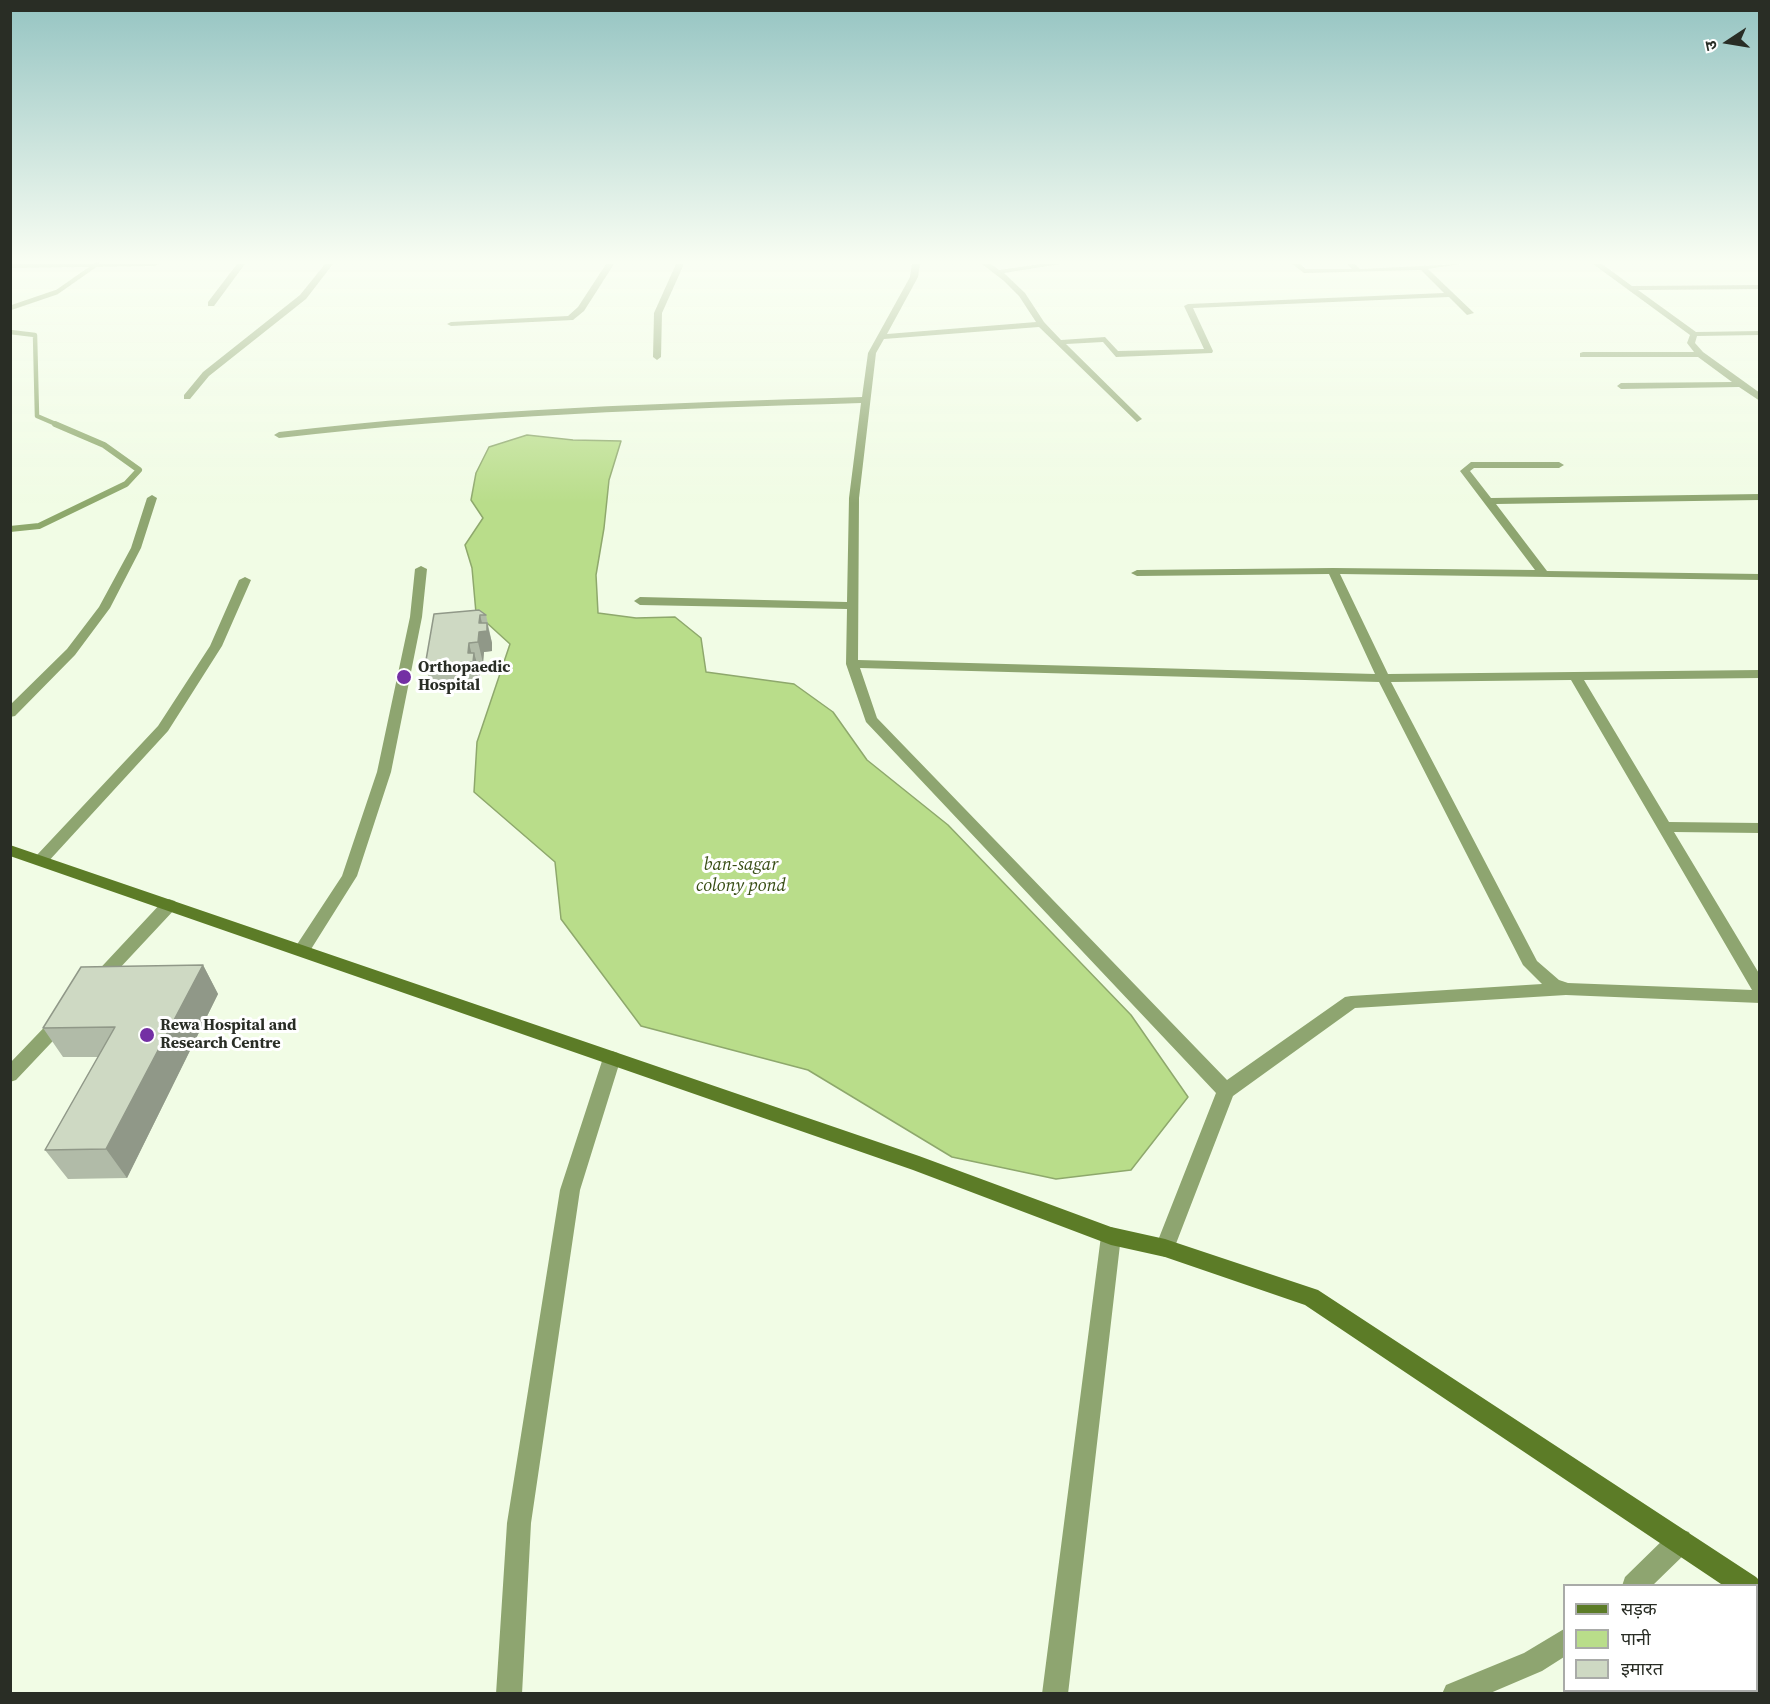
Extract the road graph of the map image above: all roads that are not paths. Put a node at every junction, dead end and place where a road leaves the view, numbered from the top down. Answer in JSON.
{"nodes":[{"id":1,"x":245,"y":344,"type":"edge"},
{"id":2,"x":657,"y":344,"type":"edge"},
{"id":3,"x":877,"y":344,"type":"edge"},
{"id":4,"x":1063,"y":344,"type":"edge"},
{"id":5,"x":1108,"y":344,"type":"edge"},
{"id":6,"x":1206,"y":344,"type":"edge"},
{"id":7,"x":1691,"y":344,"type":"edge"},
{"id":8,"x":1701,"y":354,"type":"junction"},
{"id":9,"x":1583,"y":355,"type":"dead end"},
{"id":10,"x":657,"y":357,"type":"dead end"},
{"id":11,"x":1742,"y":384,"type":"junction"},
{"id":12,"x":1621,"y":386,"type":"dead end"},
{"id":13,"x":187,"y":397,"type":"dead end"},
{"id":14,"x":1760,"y":398,"type":"edge"},
{"id":15,"x":866,"y":400,"type":"junction"},
{"id":16,"x":1137,"y":419,"type":"dead end"},
{"id":17,"x":279,"y":435,"type":"dead end"},
{"id":18,"x":1559,"y":465,"type":"dead end"},
{"id":19,"x":1760,"y":496,"type":"edge"},
{"id":20,"x":152,"y":498,"type":"dead end"},
{"id":21,"x":1488,"y":501,"type":"junction"},
{"id":22,"x":421,"y":569,"type":"dead end"},
{"id":23,"x":1334,"y":572,"type":"junction"},
{"id":24,"x":1137,"y":573,"type":"dead end"},
{"id":25,"x":1544,"y":574,"type":"junction"},
{"id":26,"x":1760,"y":577,"type":"edge"},
{"id":27,"x":245,"y":580,"type":"dead end"},
{"id":28,"x":640,"y":601,"type":"dead end"},
{"id":29,"x":852,"y":606,"type":"junction"},
{"id":30,"x":852,"y":664,"type":"junction"},
{"id":31,"x":1760,"y":674,"type":"edge"},
{"id":32,"x":1575,"y":676,"type":"junction"},
{"id":33,"x":1383,"y":678,"type":"junction"},
{"id":34,"x":10,"y":713,"type":"edge"},
{"id":35,"x":1664,"y":826,"type":"junction"},
{"id":36,"x":1760,"y":828,"type":"edge"},
{"id":37,"x":10,"y":850,"type":"edge"},
{"id":38,"x":41,"y":860,"type":"junction"},
{"id":39,"x":169,"y":905,"type":"junction"},
{"id":40,"x":302,"y":950,"type":"junction"},
{"id":41,"x":1567,"y":989,"type":"junction"},
{"id":42,"x":90,"y":990,"type":"edge"},
{"id":43,"x":1760,"y":990,"type":"edge"},
{"id":44,"x":1760,"y":997,"type":"edge"},
{"id":45,"x":74,"y":1007,"type":"edge"},
{"id":46,"x":612,"y":1058,"type":"junction"},
{"id":47,"x":10,"y":1075,"type":"edge"},
{"id":48,"x":1226,"y":1091,"type":"junction"},
{"id":49,"x":1111,"y":1236,"type":"junction"},
{"id":50,"x":1165,"y":1248,"type":"junction"},
{"id":51,"x":1680,"y":1541,"type":"junction"},
{"id":52,"x":1636,"y":1584,"type":"edge"},
{"id":53,"x":1744,"y":1584,"type":"edge"},
{"id":54,"x":1563,"y":1643,"type":"edge"},
{"id":55,"x":509,"y":1694,"type":"edge"},
{"id":56,"x":1055,"y":1694,"type":"edge"},
{"id":57,"x":1455,"y":1694,"type":"edge"}],
"edges":[{"from":1,"to":13,"type":"street"},
{"from":2,"to":10,"type":"street"},
{"from":3,"to":15,"type":"street"},
{"from":4,"to":16,"type":"street"},
{"from":5,"to":6,"type":"street"},
{"from":7,"to":8,"type":"street"},
{"from":8,"to":9,"type":"street"},
{"from":8,"to":11,"type":"street"},
{"from":11,"to":12,"type":"street"},
{"from":11,"to":14,"type":"street"},
{"from":15,"to":17,"type":"street"},
{"from":15,"to":29,"type":"street"},
{"from":18,"to":21,"type":"street"},
{"from":19,"to":21,"type":"street"},
{"from":20,"to":34,"type":"street"},
{"from":21,"to":25,"type":"street"},
{"from":22,"to":40,"type":"street"},
{"from":23,"to":24,"type":"street"},
{"from":23,"to":25,"type":"street"},
{"from":23,"to":33,"type":"street"},
{"from":25,"to":26,"type":"street"},
{"from":27,"to":38,"type":"street"},
{"from":28,"to":29,"type":"street"},
{"from":29,"to":30,"type":"street"},
{"from":30,"to":33,"type":"street"},
{"from":30,"to":48,"type":"street"},
{"from":31,"to":32,"type":"street"},
{"from":32,"to":33,"type":"street"},
{"from":32,"to":35,"type":"street"},
{"from":33,"to":41,"type":"street"},
{"from":35,"to":36,"type":"street"},
{"from":35,"to":43,"type":"street"},
{"from":37,"to":38,"type":"main road"},
{"from":38,"to":39,"type":"main road"},
{"from":39,"to":40,"type":"main road"},
{"from":39,"to":42,"type":"street"},
{"from":40,"to":46,"type":"main road"},
{"from":41,"to":44,"type":"street"},
{"from":41,"to":48,"type":"street"},
{"from":45,"to":47,"type":"street"},
{"from":46,"to":49,"type":"main road"},
{"from":46,"to":55,"type":"street"},
{"from":48,"to":50,"type":"street"},
{"from":49,"to":50,"type":"main road"},
{"from":49,"to":56,"type":"street"},
{"from":50,"to":51,"type":"main road"},
{"from":51,"to":52,"type":"street"},
{"from":51,"to":53,"type":"main road"},
{"from":54,"to":57,"type":"street"}]}
